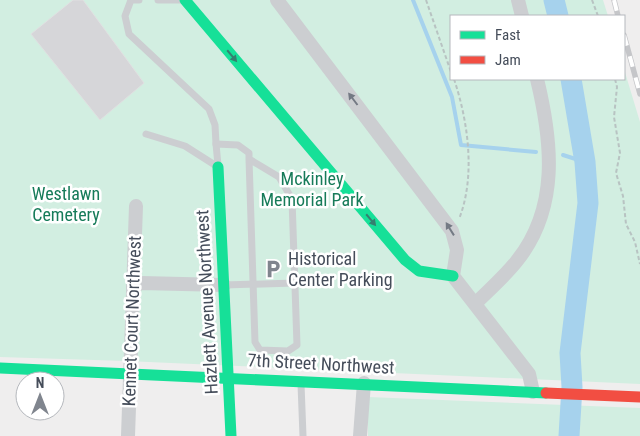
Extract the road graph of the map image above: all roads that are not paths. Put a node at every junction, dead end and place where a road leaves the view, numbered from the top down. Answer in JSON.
{"nodes":[{"id":1,"x":131,"y":0,"type":"edge"},
{"id":2,"x":139,"y":0,"type":"edge"},
{"id":3,"x":158,"y":0,"type":"edge"},
{"id":4,"x":185,"y":0,"type":"edge"},
{"id":5,"x":277,"y":0,"type":"edge"},
{"id":6,"x":518,"y":0,"type":"edge"},
{"id":7,"x":522,"y":15,"type":"edge"},
{"id":8,"x":537,"y":80,"type":"edge"},
{"id":9,"x":146,"y":134,"type":"dead end"},
{"id":10,"x":216,"y":144,"type":"junction"},
{"id":11,"x":249,"y":159,"type":"junction"},
{"id":12,"x":218,"y":167,"type":"junction"},
{"id":13,"x":136,"y":206,"type":"dead end"},
{"id":14,"x":453,"y":276,"type":"junction"},
{"id":15,"x":294,"y":283,"type":"junction"},
{"id":16,"x":254,"y":284,"type":"junction"},
{"id":17,"x":224,"y":285,"type":"junction"},
{"id":18,"x":132,"y":287,"type":"junction"},
{"id":19,"x":476,"y":303,"type":"junction"},
{"id":20,"x":0,"y":368,"type":"edge"},
{"id":21,"x":130,"y":374,"type":"junction"},
{"id":22,"x":228,"y":378,"type":"junction"},
{"id":23,"x":300,"y":381,"type":"junction"},
{"id":24,"x":364,"y":383,"type":"junction"},
{"id":25,"x":538,"y":393,"type":"junction"},
{"id":26,"x":640,"y":396,"type":"edge"},
{"id":27,"x":128,"y":436,"type":"edge"},
{"id":28,"x":231,"y":436,"type":"edge"},
{"id":29,"x":303,"y":436,"type":"edge"},
{"id":30,"x":360,"y":436,"type":"edge"}],
"edges":[{"from":1,"to":2,"type":"lane"},
{"from":1,"to":10,"type":"lane"},
{"from":3,"to":4,"type":"lane"},
{"from":4,"to":14,"type":"street","one_way":true},
{"from":14,"to":5,"type":"street","one_way":true},
{"from":6,"to":7,"type":"street"},
{"from":8,"to":19,"type":"street"},
{"from":9,"to":12,"type":"lane"},
{"from":10,"to":11,"type":"lane"},
{"from":10,"to":12,"type":"lane"},
{"from":11,"to":15,"type":"lane"},
{"from":11,"to":16,"type":"lane"},
{"from":12,"to":17,"type":"street","name":"Hazlett Avenue Northwest"},
{"from":13,"to":18,"type":"street","name":"Kennet Court Northwest"},
{"from":14,"to":19,"type":"street"},
{"from":15,"to":16,"type":"lane"},
{"from":15,"to":16,"type":"lane"},
{"from":16,"to":17,"type":"lane"},
{"from":17,"to":18,"type":"street"},
{"from":17,"to":22,"type":"street","name":"Hazlett Avenue Northwest"},
{"from":18,"to":21,"type":"street","name":"Kennet Court Northwest"},
{"from":19,"to":25,"type":"street"},
{"from":20,"to":21,"type":"street","name":"7th Street Northwest"},
{"from":21,"to":22,"type":"street","name":"7th Street Northwest"},
{"from":21,"to":27,"type":"street","name":"Kennet Court Northwest"},
{"from":22,"to":23,"type":"street","name":"7th Street Northwest"},
{"from":22,"to":28,"type":"street","name":"Hazlett Avenue Northwest"},
{"from":23,"to":24,"type":"street","name":"7th Street Northwest"},
{"from":23,"to":29,"type":"lane"},
{"from":24,"to":25,"type":"street","name":"7th Street Northwest"},
{"from":24,"to":30,"type":"street"},
{"from":25,"to":26,"type":"street","name":"7th Street Northwest"}]}
